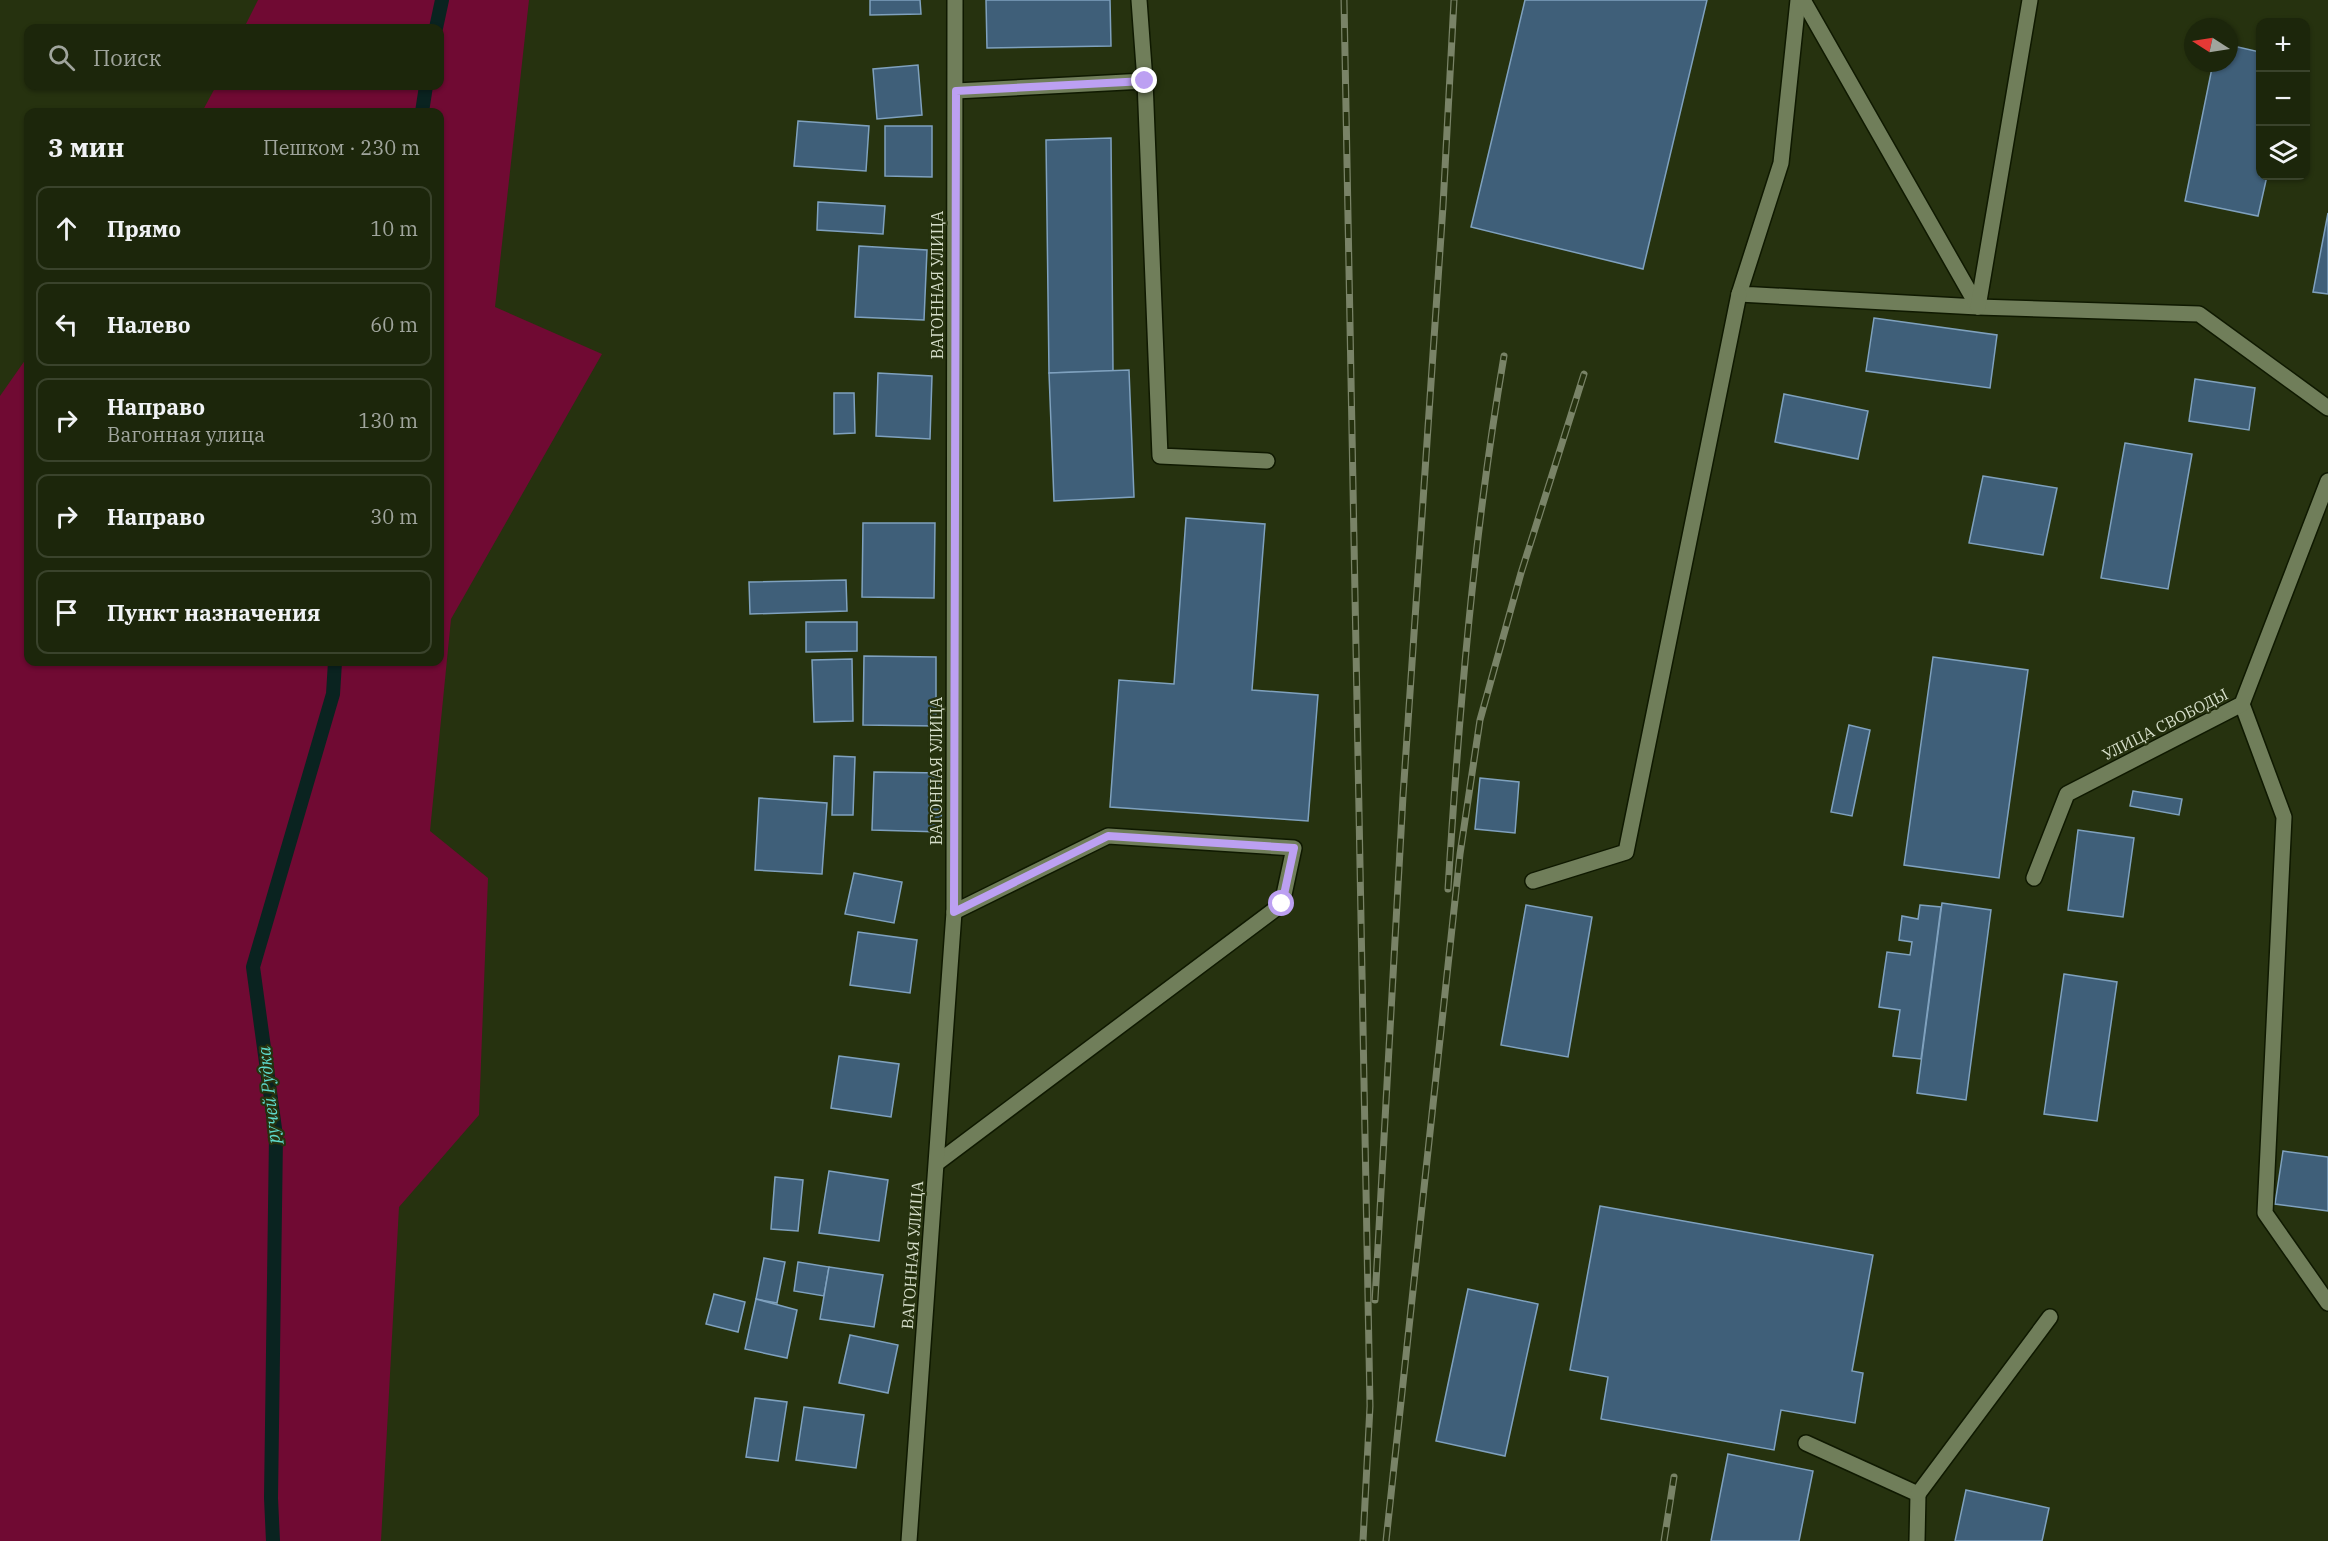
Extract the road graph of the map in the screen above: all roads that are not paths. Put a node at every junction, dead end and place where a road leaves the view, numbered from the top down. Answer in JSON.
{"nodes":[{"id":1,"x":955,"y":0,"type":"edge"},
{"id":2,"x":1139,"y":0,"type":"edge"},
{"id":3,"x":1798,"y":0,"type":"edge"},
{"id":4,"x":1803,"y":0,"type":"edge"},
{"id":5,"x":2030,"y":0,"type":"edge"},
{"id":6,"x":1145,"y":81,"type":"junction"},
{"id":7,"x":956,"y":91,"type":"junction"},
{"id":8,"x":1739,"y":294,"type":"junction"},
{"id":9,"x":1978,"y":307,"type":"junction"},
{"id":10,"x":2328,"y":408,"type":"edge"},
{"id":11,"x":1268,"y":460,"type":"dead end"},
{"id":12,"x":2328,"y":481,"type":"edge"},
{"id":13,"x":2242,"y":704,"type":"junction"},
{"id":14,"x":2034,"y":878,"type":"dead end"},
{"id":15,"x":1533,"y":881,"type":"dead end"},
{"id":16,"x":954,"y":912,"type":"junction"},
{"id":17,"x":937,"y":1163,"type":"junction"},
{"id":18,"x":2328,"y":1303,"type":"edge"},
{"id":19,"x":2050,"y":1317,"type":"dead end"},
{"id":20,"x":1806,"y":1443,"type":"dead end"},
{"id":21,"x":1918,"y":1494,"type":"junction"},
{"id":22,"x":909,"y":1541,"type":"edge"},
{"id":23,"x":1917,"y":1541,"type":"edge"}],
"edges":[{"from":1,"to":7,"type":"street","name":"ВАГОННАЯ УЛИЦА"},
{"from":2,"to":6,"type":"street"},
{"from":3,"to":8,"type":"street"},
{"from":4,"to":9,"type":"street"},
{"from":5,"to":9,"type":"street"},
{"from":6,"to":7,"type":"street"},
{"from":6,"to":11,"type":"street"},
{"from":7,"to":16,"type":"street","name":"ВАГОННАЯ УЛИЦА"},
{"from":8,"to":9,"type":"street"},
{"from":8,"to":15,"type":"street"},
{"from":9,"to":10,"type":"street"},
{"from":12,"to":13,"type":"street","name":"УЛИЦА СВОБОДЫ"},
{"from":13,"to":14,"type":"street","name":"УЛИЦА СВОБОДЫ"},
{"from":13,"to":18,"type":"street"},
{"from":16,"to":17,"type":"street","name":"ВАГОННАЯ УЛИЦА"},
{"from":16,"to":17,"type":"street"},
{"from":17,"to":22,"type":"street","name":"ВАГОННАЯ УЛИЦА"},
{"from":19,"to":21,"type":"street"},
{"from":20,"to":21,"type":"street"},
{"from":21,"to":23,"type":"street"}]}
